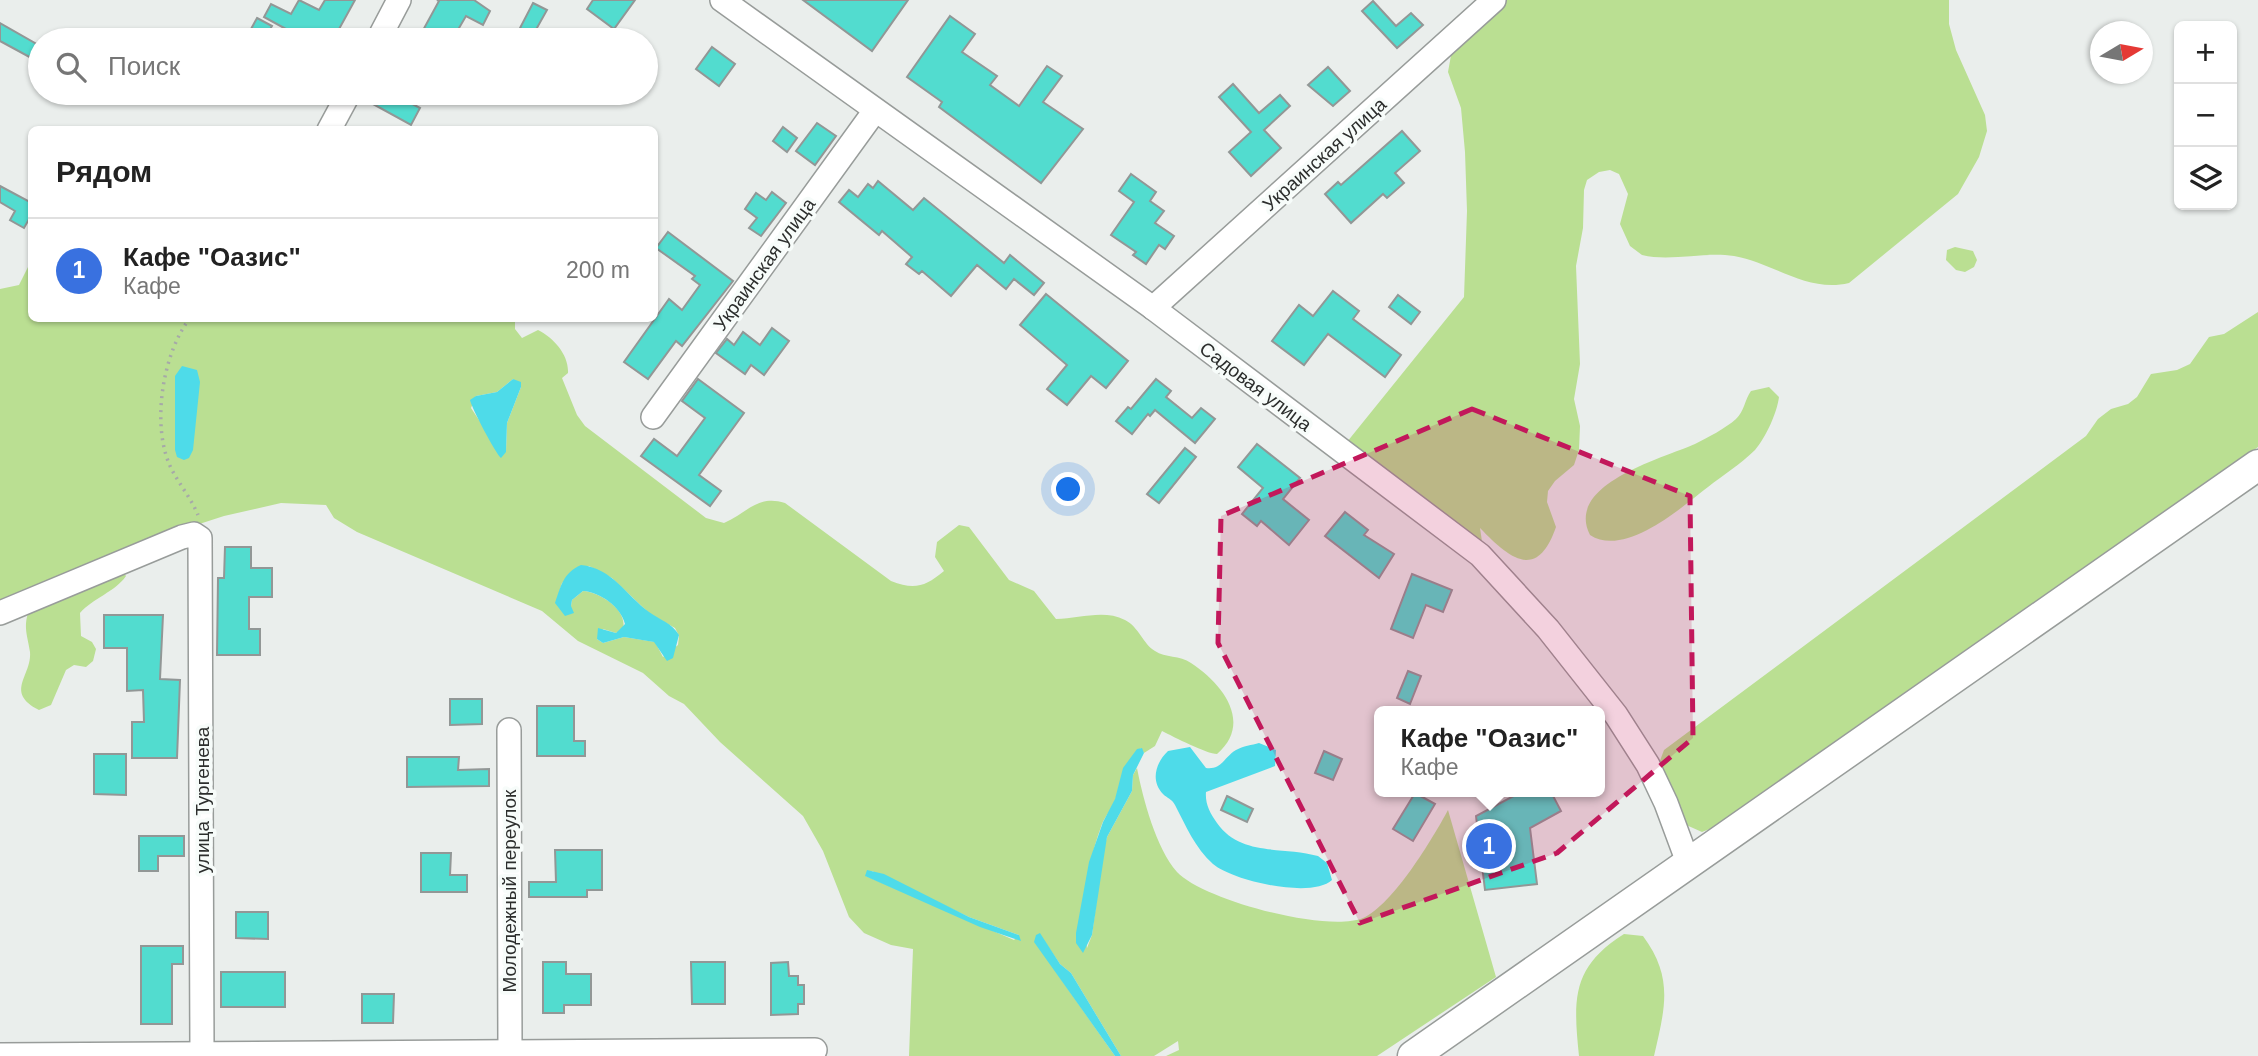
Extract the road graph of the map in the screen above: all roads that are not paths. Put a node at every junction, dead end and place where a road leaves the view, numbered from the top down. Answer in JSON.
{"nodes":[{"id":1,"x":399,"y":0,"type":"edge"},
{"id":2,"x":722,"y":0,"type":"edge"},
{"id":3,"x":1494,"y":0,"type":"edge"},
{"id":4,"x":384,"y":28,"type":"edge"},
{"id":5,"x":343,"y":105,"type":"edge"},
{"id":6,"x":874,"y":112,"type":"junction"},
{"id":7,"x":331,"y":126,"type":"edge"},
{"id":8,"x":1153,"y":308,"type":"junction"},
{"id":9,"x":653,"y":416,"type":"dead end"},
{"id":10,"x":2258,"y":466,"type":"edge"},
{"id":11,"x":0,"y":613,"type":"edge"},
{"id":12,"x":509,"y":730,"type":"dead end"},
{"id":13,"x":1689,"y":865,"type":"junction"},
{"id":14,"x":815,"y":1050,"type":"dead end"},
{"id":15,"x":510,"y":1052,"type":"junction"},
{"id":16,"x":202,"y":1054,"type":"junction"},
{"id":17,"x":474,"y":1054,"type":"edge"},
{"id":18,"x":0,"y":1055,"type":"edge"},
{"id":19,"x":1413,"y":1056,"type":"edge"}],
"edges":[{"from":1,"to":4,"type":"street"},
{"from":2,"to":6,"type":"street","name":"Садовая улица"},
{"from":3,"to":8,"type":"street","name":"Украинская улица"},
{"from":5,"to":7,"type":"street"},
{"from":6,"to":8,"type":"street","name":"Садовая улица"},
{"from":6,"to":9,"type":"street","name":"Украинская улица"},
{"from":8,"to":13,"type":"street","name":"Садовая улица"},
{"from":10,"to":13,"type":"main road"},
{"from":11,"to":16,"type":"street","name":"улица Тургенева"},
{"from":12,"to":15,"type":"street","name":"Молодежный переулок"},
{"from":13,"to":19,"type":"main road"},
{"from":14,"to":15,"type":"street"},
{"from":15,"to":17,"type":"street"},
{"from":16,"to":17,"type":"street"},
{"from":16,"to":18,"type":"street"}]}
